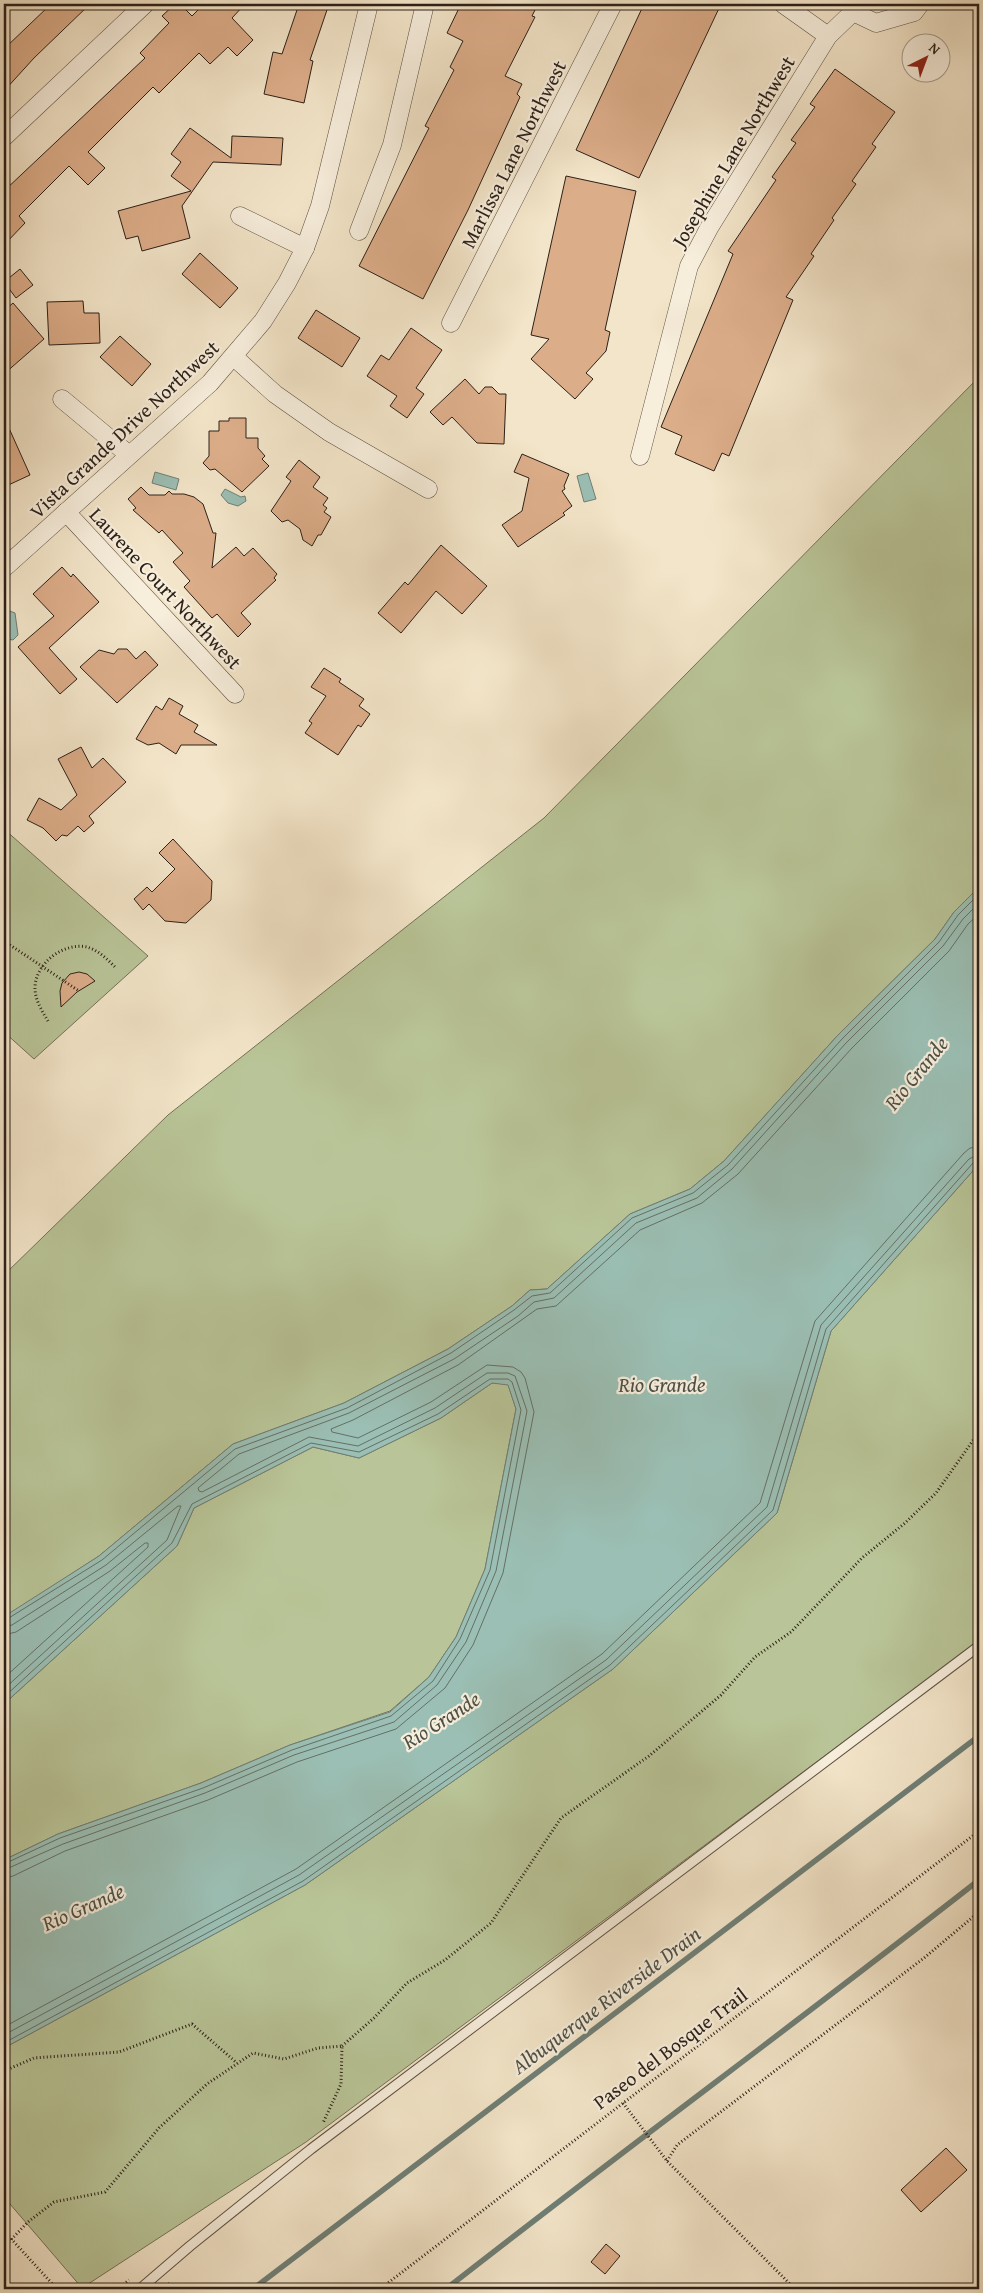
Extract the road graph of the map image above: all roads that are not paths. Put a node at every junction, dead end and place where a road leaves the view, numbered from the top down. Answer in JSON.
{"nodes":[{"id":1,"x":145,"y":4,"type":"edge"},
{"id":2,"x":369,"y":4,"type":"edge"},
{"id":3,"x":425,"y":4,"type":"edge"},
{"id":4,"x":613,"y":4,"type":"edge"},
{"id":5,"x":784,"y":4,"type":"edge"},
{"id":6,"x":920,"y":4,"type":"edge"},
{"id":7,"x":847,"y":8,"type":"edge"},
{"id":8,"x":828,"y":36,"type":"junction"},
{"id":9,"x":4,"y":137,"type":"edge"},
{"id":10,"x":240,"y":216,"type":"dead end"},
{"id":11,"x":358,"y":231,"type":"dead end"},
{"id":12,"x":305,"y":248,"type":"junction"},
{"id":13,"x":451,"y":324,"type":"dead end"},
{"id":14,"x":234,"y":357,"type":"junction"},
{"id":15,"x":62,"y":398,"type":"dead end"},
{"id":16,"x":128,"y":454,"type":"junction"},
{"id":17,"x":640,"y":456,"type":"dead end"},
{"id":18,"x":428,"y":489,"type":"dead end"},
{"id":19,"x":66,"y":512,"type":"junction"},
{"id":20,"x":4,"y":568,"type":"edge"},
{"id":21,"x":235,"y":694,"type":"dead end"},
{"id":22,"x":979,"y":1646,"type":"edge"},
{"id":23,"x":140,"y":2289,"type":"edge"}],
"edges":[{"from":1,"to":9,"type":"street"},
{"from":2,"to":12,"type":"street","name":"Vista Grande Drive Northwest"},
{"from":3,"to":11,"type":"street"},
{"from":4,"to":13,"type":"street","name":"Marlissa Lane Northwest"},
{"from":5,"to":8,"type":"street"},
{"from":6,"to":7,"type":"street","name":"Josephine Lane Northwest"},
{"from":7,"to":8,"type":"street","name":"Josephine Lane Northwest"},
{"from":8,"to":17,"type":"street","name":"Josephine Lane Northwest"},
{"from":10,"to":12,"type":"street"},
{"from":12,"to":14,"type":"street","name":"Vista Grande Drive Northwest"},
{"from":14,"to":16,"type":"street","name":"Vista Grande Drive Northwest"},
{"from":14,"to":18,"type":"street"},
{"from":15,"to":16,"type":"street"},
{"from":16,"to":19,"type":"street","name":"Vista Grande Drive Northwest"},
{"from":19,"to":20,"type":"street","name":"Vista Grande Drive Northwest"},
{"from":19,"to":21,"type":"street","name":"Laurene Court Northwest"},
{"from":22,"to":23,"type":"lane"}]}
